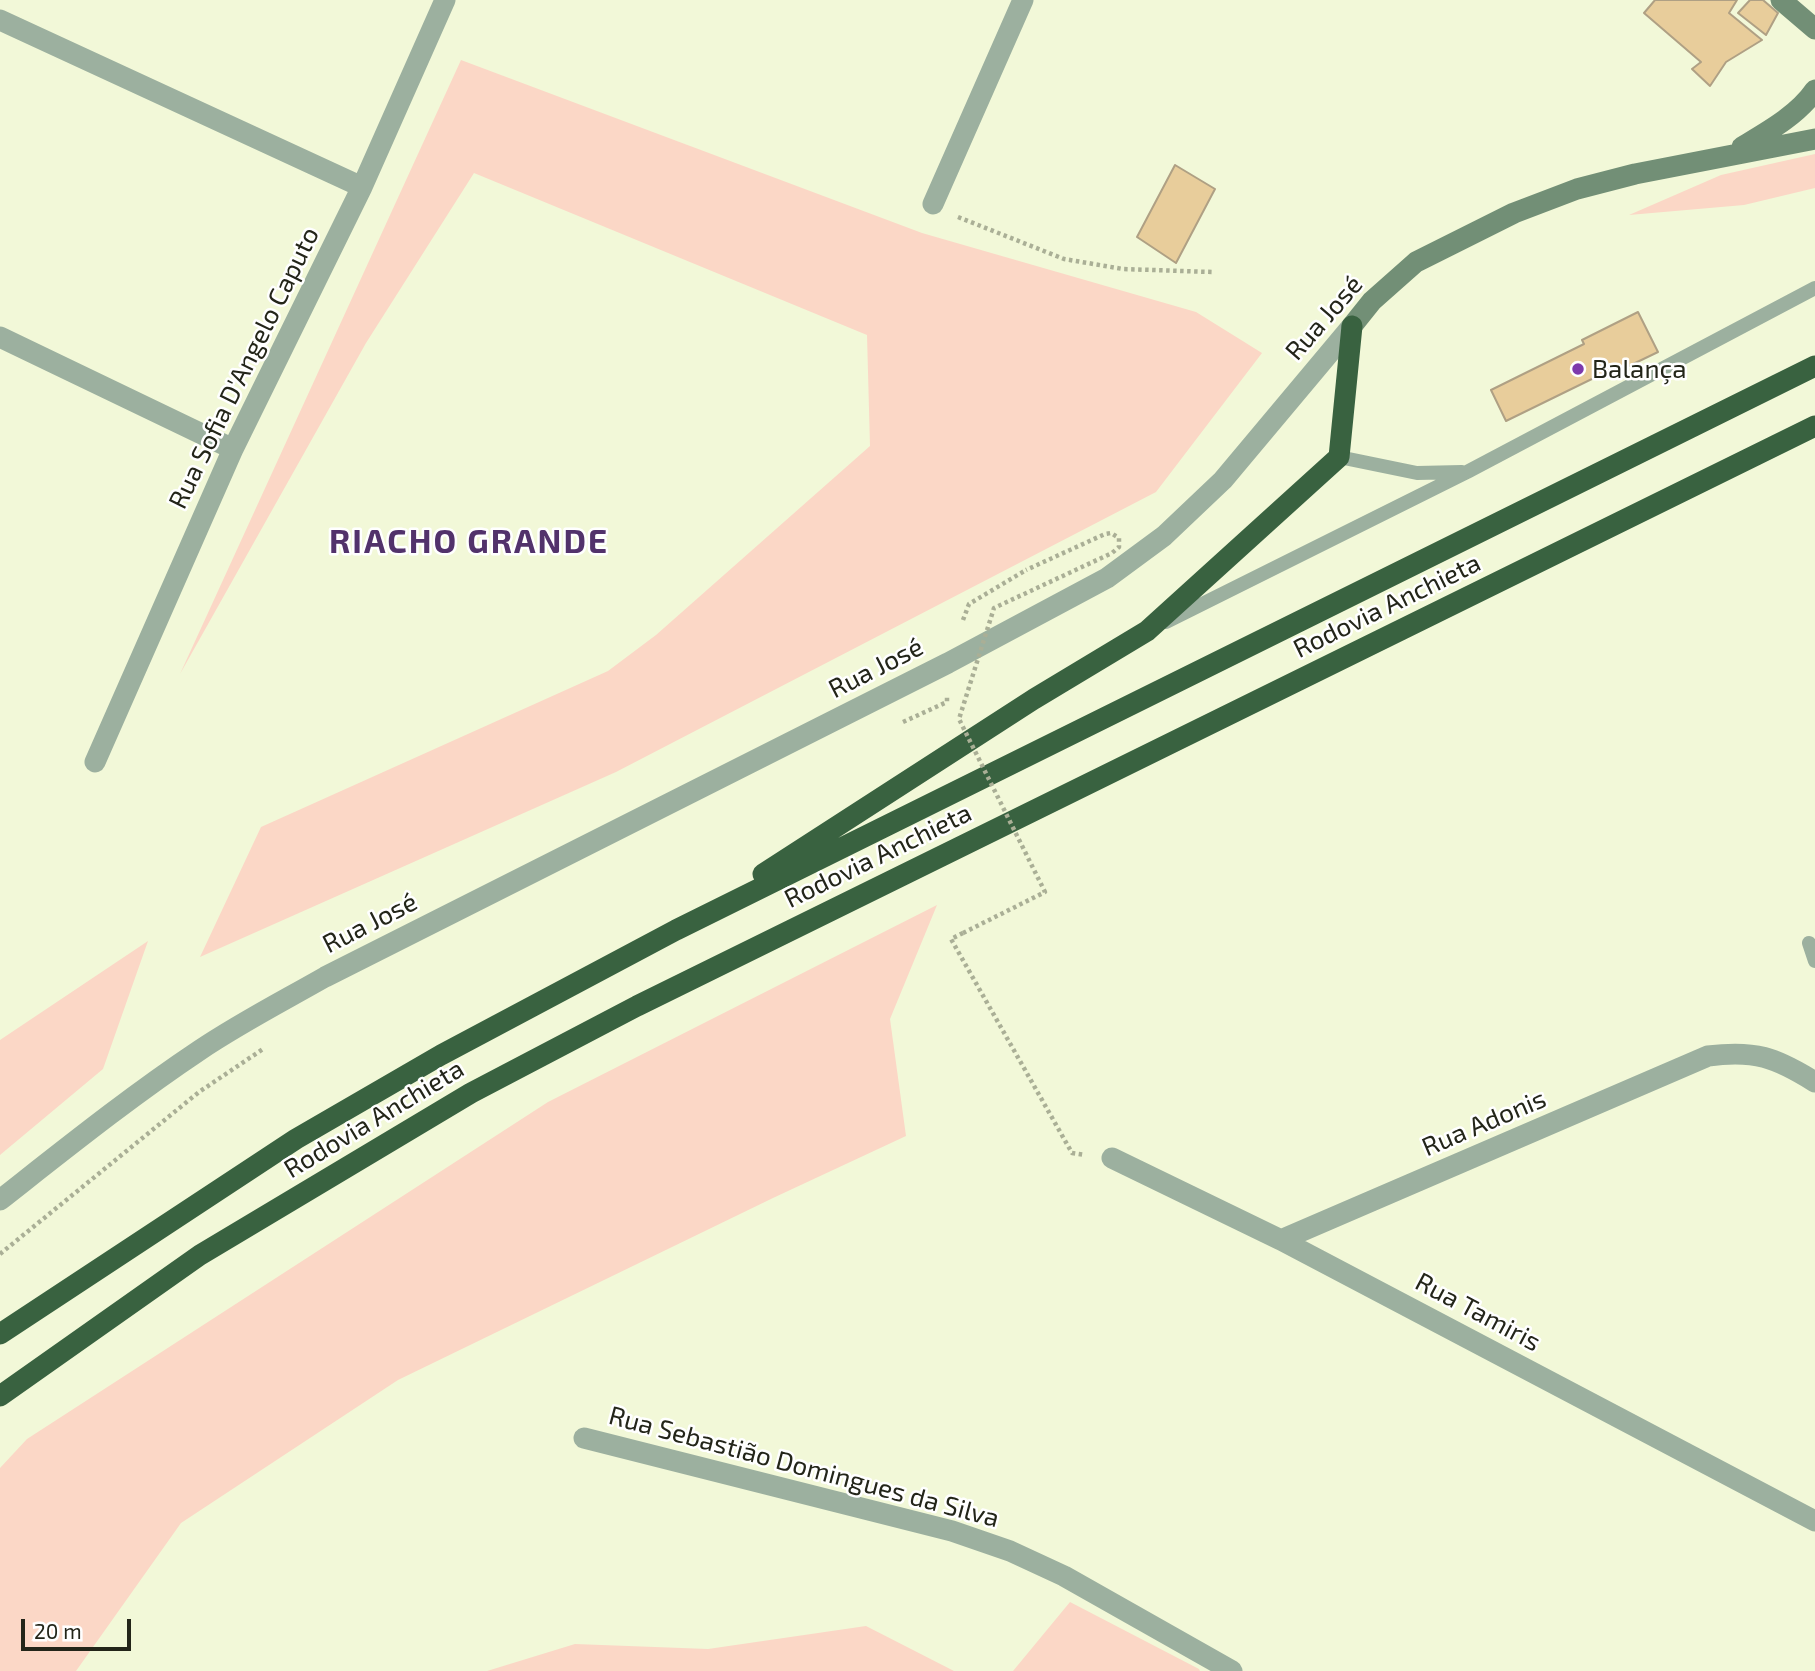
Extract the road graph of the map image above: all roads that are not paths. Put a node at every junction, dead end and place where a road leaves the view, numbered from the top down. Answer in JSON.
{"nodes":[{"id":1,"x":446,"y":0,"type":"edge"},
{"id":2,"x":1023,"y":0,"type":"edge"},
{"id":3,"x":1781,"y":0,"type":"edge"},
{"id":4,"x":0,"y":20,"type":"edge"},
{"id":5,"x":1815,"y":29,"type":"edge"},
{"id":6,"x":1815,"y":90,"type":"edge"},
{"id":7,"x":1815,"y":139,"type":"edge"},
{"id":8,"x":1731,"y":154,"type":"junction"},
{"id":9,"x":362,"y":187,"type":"junction"},
{"id":10,"x":933,"y":204,"type":"road end"},
{"id":11,"x":1815,"y":288,"type":"edge"},
{"id":12,"x":1352,"y":326,"type":"junction"},
{"id":13,"x":0,"y":337,"type":"edge"},
{"id":14,"x":1815,"y":356,"type":"edge"},
{"id":15,"x":1815,"y":366,"type":"edge"},
{"id":16,"x":1775,"y":386,"type":"junction"},
{"id":17,"x":1815,"y":426,"type":"edge"},
{"id":18,"x":233,"y":449,"type":"junction"},
{"id":19,"x":1339,"y":457,"type":"junction"},
{"id":20,"x":1467,"y":472,"type":"junction"},
{"id":21,"x":1146,"y":631,"type":"junction"},
{"id":22,"x":95,"y":762,"type":"dead end"},
{"id":23,"x":676,"y":930,"type":"junction"},
{"id":24,"x":1809,"y":943,"type":"dead end"},
{"id":25,"x":1815,"y":961,"type":"edge"},
{"id":26,"x":1815,"y":1082,"type":"edge"},
{"id":27,"x":1112,"y":1158,"type":"road end"},
{"id":28,"x":0,"y":1200,"type":"edge"},
{"id":29,"x":1281,"y":1240,"type":"junction"},
{"id":30,"x":0,"y":1334,"type":"edge"},
{"id":31,"x":0,"y":1395,"type":"edge"},
{"id":32,"x":584,"y":1438,"type":"dead end"},
{"id":33,"x":1815,"y":1521,"type":"edge"},
{"id":34,"x":1232,"y":1671,"type":"edge"}],
"edges":[{"from":1,"to":9,"type":"street","name":"Rua Sofia D'Angelo Caputo"},
{"from":2,"to":10,"type":"street"},
{"from":3,"to":5,"type":"main road"},
{"from":4,"to":9,"type":"street"},
{"from":6,"to":8,"type":"main road","name":"Rua José"},
{"from":7,"to":8,"type":"main road","name":"Rua José"},
{"from":8,"to":12,"type":"main road","name":"Rua José"},
{"from":9,"to":18,"type":"street","name":"Rua Sofia D'Angelo Caputo"},
{"from":11,"to":20,"type":"lane"},
{"from":12,"to":19,"type":"highway"},
{"from":12,"to":28,"type":"street","name":"Rua José"},
{"from":13,"to":18,"type":"street"},
{"from":14,"to":16,"type":"highway"},
{"from":15,"to":16,"type":"highway","name":"Rodovia Anchieta"},
{"from":16,"to":23,"type":"highway","name":"Rodovia Anchieta"},
{"from":17,"to":31,"type":"highway","name":"Rodovia Anchieta"},
{"from":18,"to":22,"type":"street","name":"Rua Sofia D'Angelo Caputo"},
{"from":19,"to":20,"type":"lane"},
{"from":19,"to":21,"type":"highway"},
{"from":20,"to":21,"type":"lane"},
{"from":21,"to":23,"type":"highway"},
{"from":23,"to":30,"type":"highway","name":"Rodovia Anchieta"},
{"from":24,"to":25,"type":"lane"},
{"from":26,"to":29,"type":"street","name":"Rua Adonis"},
{"from":27,"to":29,"type":"street","name":"Rua Tamiris"},
{"from":29,"to":33,"type":"street","name":"Rua Tamiris"},
{"from":32,"to":34,"type":"street","name":"Rua Sebastião Domingues da Silva"}]}
